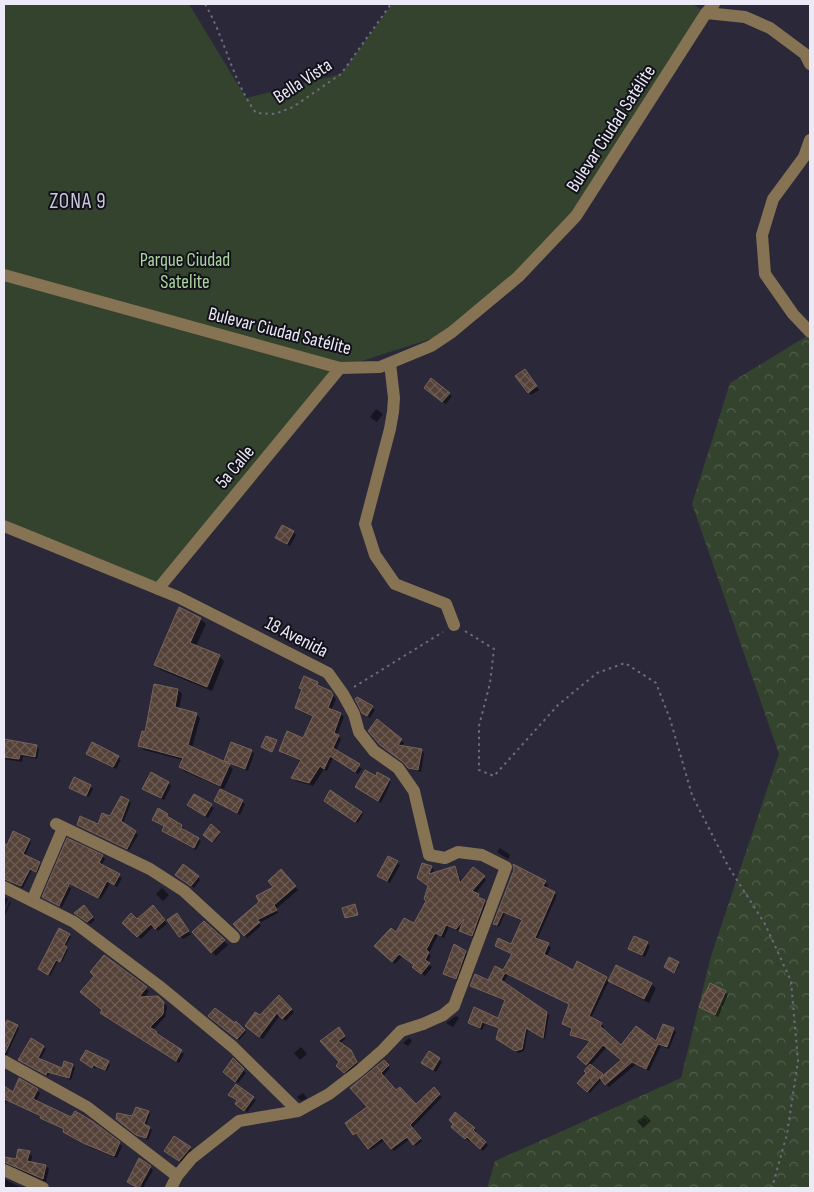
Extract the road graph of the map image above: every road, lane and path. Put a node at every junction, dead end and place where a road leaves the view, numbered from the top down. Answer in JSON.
{"nodes":[{"id":1,"x":204,"y":4,"type":"edge"},
{"id":2,"x":391,"y":4,"type":"edge"},
{"id":3,"x":710,"y":8,"type":"edge"},
{"id":4,"x":810,"y":64,"type":"edge"},
{"id":5,"x":810,"y":140,"type":"edge"},
{"id":6,"x":4,"y":275,"type":"edge"},
{"id":7,"x":810,"y":332,"type":"edge"},
{"id":8,"x":390,"y":363,"type":"junction"},
{"id":9,"x":340,"y":368,"type":"junction"},
{"id":10,"x":4,"y":526,"type":"edge"},
{"id":11,"x":158,"y":589,"type":"junction"},
{"id":12,"x":454,"y":626,"type":"junction"},
{"id":13,"x":343,"y":694,"type":"junction"},
{"id":14,"x":4,"y":886,"type":"edge"},
{"id":15,"x":32,"y":901,"type":"junction"},
{"id":16,"x":234,"y":937,"type":"dead end"},
{"id":17,"x":4,"y":1062,"type":"edge"},
{"id":18,"x":298,"y":1111,"type":"junction"},
{"id":19,"x":4,"y":1170,"type":"edge"},
{"id":20,"x":177,"y":1176,"type":"junction"},
{"id":21,"x":43,"y":1188,"type":"edge"},
{"id":22,"x":171,"y":1188,"type":"edge"},
{"id":23,"x":772,"y":1188,"type":"edge"}],
"edges":[{"from":1,"to":2,"type":"path","name":"Bella Vista"},
{"from":3,"to":4,"type":"street"},
{"from":3,"to":8,"type":"street","name":"Bulevar Ciudad Satélite"},
{"from":5,"to":7,"type":"street"},
{"from":6,"to":9,"type":"street","name":"Bulevar Ciudad Satélite"},
{"from":8,"to":9,"type":"street","name":"Bulevar Ciudad Satélite"},
{"from":8,"to":12,"type":"street"},
{"from":9,"to":11,"type":"street","name":"5a Calle"},
{"from":10,"to":11,"type":"street","name":"18 Avenida"},
{"from":11,"to":13,"type":"street","name":"18 Avenida"},
{"from":12,"to":13,"type":"path"},
{"from":12,"to":23,"type":"path"},
{"from":13,"to":18,"type":"street","name":"18 Avenida"},
{"from":14,"to":15,"type":"street"},
{"from":15,"to":16,"type":"street"},
{"from":15,"to":18,"type":"street"},
{"from":17,"to":20,"type":"street"},
{"from":18,"to":20,"type":"street"},
{"from":19,"to":21,"type":"street"},
{"from":20,"to":22,"type":"street"}]}
